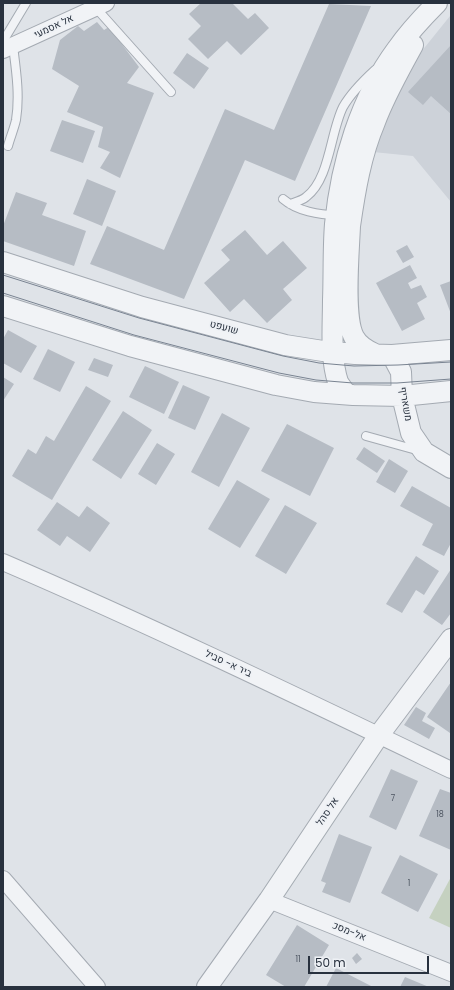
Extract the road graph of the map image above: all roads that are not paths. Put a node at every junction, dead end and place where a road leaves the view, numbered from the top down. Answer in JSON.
{"nodes":[{"id":1,"x":26,"y":3,"type":"edge"},
{"id":2,"x":437,"y":3,"type":"edge"},
{"id":3,"x":442,"y":3,"type":"edge"},
{"id":4,"x":101,"y":5,"type":"edge"},
{"id":5,"x":6,"y":43,"type":"edge"},
{"id":6,"x":397,"y":48,"type":"junction"},
{"id":7,"x":171,"y":92,"type":"dead end"},
{"id":8,"x":8,"y":146,"type":"dead end"},
{"id":9,"x":344,"y":215,"type":"junction"},
{"id":10,"x":3,"y":262,"type":"edge"},
{"id":11,"x":3,"y":306,"type":"edge"},
{"id":12,"x":333,"y":310,"type":"junction"},
{"id":13,"x":298,"y":347,"type":"junction"},
{"id":14,"x":451,"y":350,"type":"edge"},
{"id":15,"x":333,"y":352,"type":"junction"},
{"id":16,"x":383,"y":355,"type":"junction"},
{"id":17,"x":451,"y":391,"type":"edge"},
{"id":18,"x":346,"y":394,"type":"junction"},
{"id":19,"x":402,"y":396,"type":"junction"},
{"id":20,"x":366,"y":436,"type":"dead end"},
{"id":21,"x":424,"y":452,"type":"junction"},
{"id":22,"x":451,"y":468,"type":"edge"},
{"id":23,"x":3,"y":562,"type":"edge"},
{"id":24,"x":451,"y":638,"type":"edge"},
{"id":25,"x":379,"y":735,"type":"junction"},
{"id":26,"x":451,"y":770,"type":"edge"},
{"id":27,"x":3,"y":879,"type":"edge"},
{"id":28,"x":269,"y":900,"type":"junction"},
{"id":29,"x":451,"y":973,"type":"edge"},
{"id":30,"x":97,"y":987,"type":"edge"},
{"id":31,"x":207,"y":987,"type":"edge"}],
"edges":[{"from":1,"to":5,"type":"lane"},
{"from":2,"to":6,"type":"street"},
{"from":3,"to":9,"type":"street"},
{"from":4,"to":5,"type":"street","name":"אל אסמעי"},
{"from":4,"to":7,"type":"lane"},
{"from":5,"to":8,"type":"lane"},
{"from":6,"to":9,"type":"street"},
{"from":6,"to":9,"type":"lane"},
{"from":9,"to":12,"type":"street"},
{"from":9,"to":16,"type":"street"},
{"from":10,"to":13,"type":"street","name":"שועפט"},
{"from":11,"to":18,"type":"street"},
{"from":12,"to":13,"type":"street"},
{"from":12,"to":15,"type":"street"},
{"from":13,"to":15,"type":"street","name":"שועפט"},
{"from":14,"to":16,"type":"street","name":"שועפט"},
{"from":15,"to":16,"type":"street","name":"שועפט"},
{"from":15,"to":18,"type":"street"},
{"from":16,"to":19,"type":"street","name":"משאריף"},
{"from":17,"to":19,"type":"street"},
{"from":18,"to":19,"type":"street"},
{"from":19,"to":21,"type":"street","name":"משאריף"},
{"from":20,"to":21,"type":"lane"},
{"from":21,"to":22,"type":"street"},
{"from":23,"to":25,"type":"street","name":"ביר א- סביל"},
{"from":24,"to":25,"type":"street","name":"אל סהל"},
{"from":25,"to":26,"type":"street","name":"ביר א- סביל"},
{"from":25,"to":28,"type":"street","name":"אל סהל"},
{"from":27,"to":30,"type":"street"},
{"from":28,"to":29,"type":"street","name":"אל-מסכ"},
{"from":28,"to":31,"type":"street","name":"אל סהל"}]}
